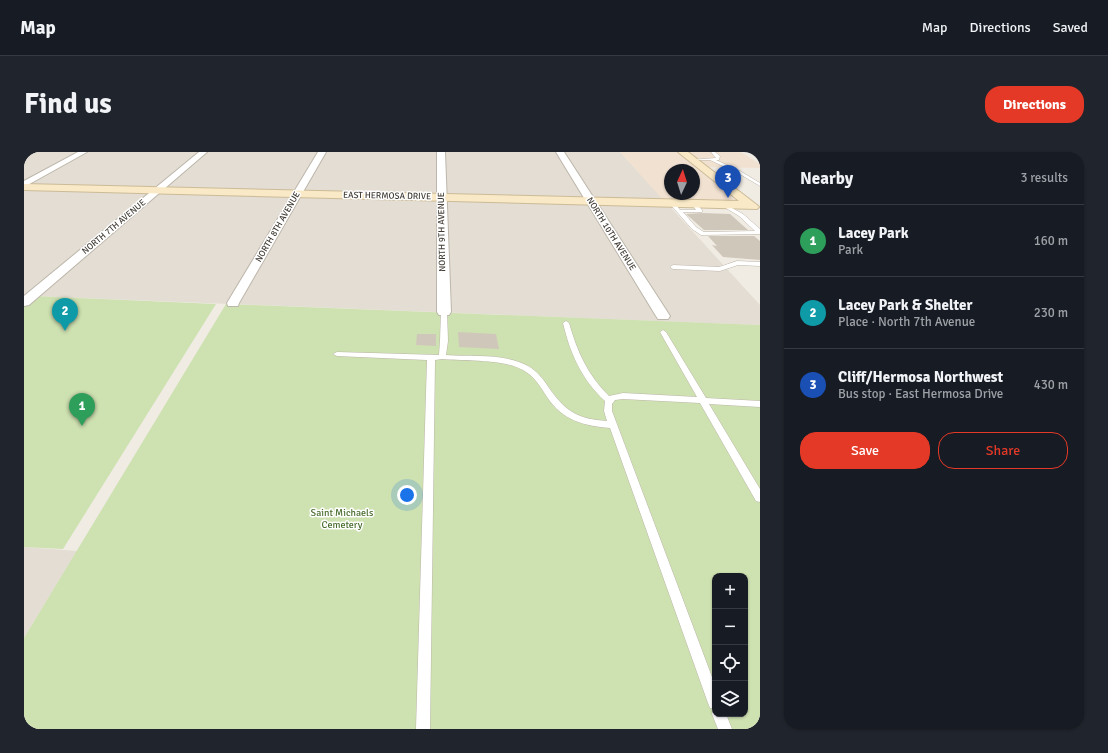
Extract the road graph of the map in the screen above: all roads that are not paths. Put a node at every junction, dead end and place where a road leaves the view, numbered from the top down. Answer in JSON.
{"nodes":[{"id":1,"x":83,"y":152,"type":"edge"},
{"id":2,"x":203,"y":152,"type":"edge"},
{"id":3,"x":322,"y":152,"type":"edge"},
{"id":4,"x":441,"y":152,"type":"edge"},
{"id":5,"x":560,"y":152,"type":"edge"},
{"id":6,"x":682,"y":152,"type":"edge"},
{"id":7,"x":713,"y":152,"type":"edge"},
{"id":8,"x":692,"y":160,"type":"junction"},
{"id":9,"x":712,"y":160,"type":"junction"},
{"id":10,"x":759,"y":184,"type":"edge"},
{"id":11,"x":24,"y":185,"type":"edge"},
{"id":12,"x":158,"y":190,"type":"junction"},
{"id":13,"x":298,"y":193,"type":"junction"},
{"id":14,"x":442,"y":197,"type":"junction"},
{"id":15,"x":590,"y":201,"type":"junction"},
{"id":16,"x":724,"y":204,"type":"junction"},
{"id":17,"x":755,"y":205,"type":"edge"},
{"id":18,"x":675,"y":207,"type":"junction"},
{"id":19,"x":760,"y":212,"type":"edge"},
{"id":20,"x":760,"y":232,"type":"edge"},
{"id":21,"x":760,"y":264,"type":"edge"},
{"id":22,"x":673,"y":267,"type":"dead end"},
{"id":23,"x":24,"y":302,"type":"edge"},
{"id":24,"x":234,"y":303,"type":"dead end"},
{"id":25,"x":444,"y":312,"type":"joint"},
{"id":26,"x":663,"y":316,"type":"dead end"},
{"id":27,"x":566,"y":323,"type":"dead end"},
{"id":28,"x":663,"y":332,"type":"dead end"},
{"id":29,"x":337,"y":354,"type":"dead end"},
{"id":30,"x":442,"y":357,"type":"junction"},
{"id":31,"x":431,"y":358,"type":"junction"},
{"id":32,"x":702,"y":400,"type":"junction"},
{"id":33,"x":610,"y":401,"type":"junction"},
{"id":34,"x":760,"y":404,"type":"edge"},
{"id":35,"x":613,"y":425,"type":"junction"},
{"id":36,"x":760,"y":498,"type":"edge"},
{"id":37,"x":712,"y":695,"type":"edge"},
{"id":38,"x":720,"y":717,"type":"edge"},
{"id":39,"x":423,"y":729,"type":"edge"},
{"id":40,"x":725,"y":729,"type":"edge"}],
"edges":[{"from":1,"to":11,"type":"street"},
{"from":2,"to":12,"type":"street","name":"NORTH 7TH AVENUE"},
{"from":3,"to":13,"type":"street","name":"NORTH 8TH AVENUE"},
{"from":4,"to":14,"type":"street","name":"NORTH 9TH AVENUE"},
{"from":5,"to":15,"type":"street","name":"NORTH 10TH AVENUE"},
{"from":6,"to":8,"type":"street"},
{"from":7,"to":9,"type":"lane"},
{"from":8,"to":9,"type":"lane"},
{"from":8,"to":17,"type":"street"},
{"from":9,"to":10,"type":"lane"},
{"from":11,"to":12,"type":"street","name":"EAST HERMOSA DRIVE"},
{"from":12,"to":13,"type":"street","name":"EAST HERMOSA DRIVE"},
{"from":12,"to":23,"type":"street","name":"NORTH 7TH AVENUE"},
{"from":13,"to":14,"type":"street","name":"EAST HERMOSA DRIVE"},
{"from":13,"to":24,"type":"street","name":"NORTH 8TH AVENUE"},
{"from":14,"to":15,"type":"street","name":"EAST HERMOSA DRIVE"},
{"from":14,"to":25,"type":"street","name":"NORTH 9TH AVENUE"},
{"from":15,"to":18,"type":"street","name":"EAST HERMOSA DRIVE"},
{"from":15,"to":26,"type":"street","name":"NORTH 10TH AVENUE"},
{"from":16,"to":17,"type":"street","name":"EAST HERMOSA DRIVE"},
{"from":16,"to":18,"type":"street","name":"EAST HERMOSA DRIVE"},
{"from":16,"to":20,"type":"lane"},
{"from":17,"to":19,"type":"street"},
{"from":18,"to":20,"type":"lane"},
{"from":21,"to":22,"type":"lane"},
{"from":25,"to":30,"type":"lane"},
{"from":27,"to":33,"type":"lane"},
{"from":28,"to":32,"type":"lane"},
{"from":29,"to":31,"type":"lane"},
{"from":30,"to":31,"type":"lane"},
{"from":30,"to":35,"type":"lane"},
{"from":31,"to":39,"type":"lane"},
{"from":32,"to":33,"type":"lane"},
{"from":32,"to":34,"type":"lane"},
{"from":32,"to":36,"type":"lane"},
{"from":33,"to":35,"type":"lane"},
{"from":35,"to":37,"type":"lane"},
{"from":38,"to":40,"type":"lane"}]}
